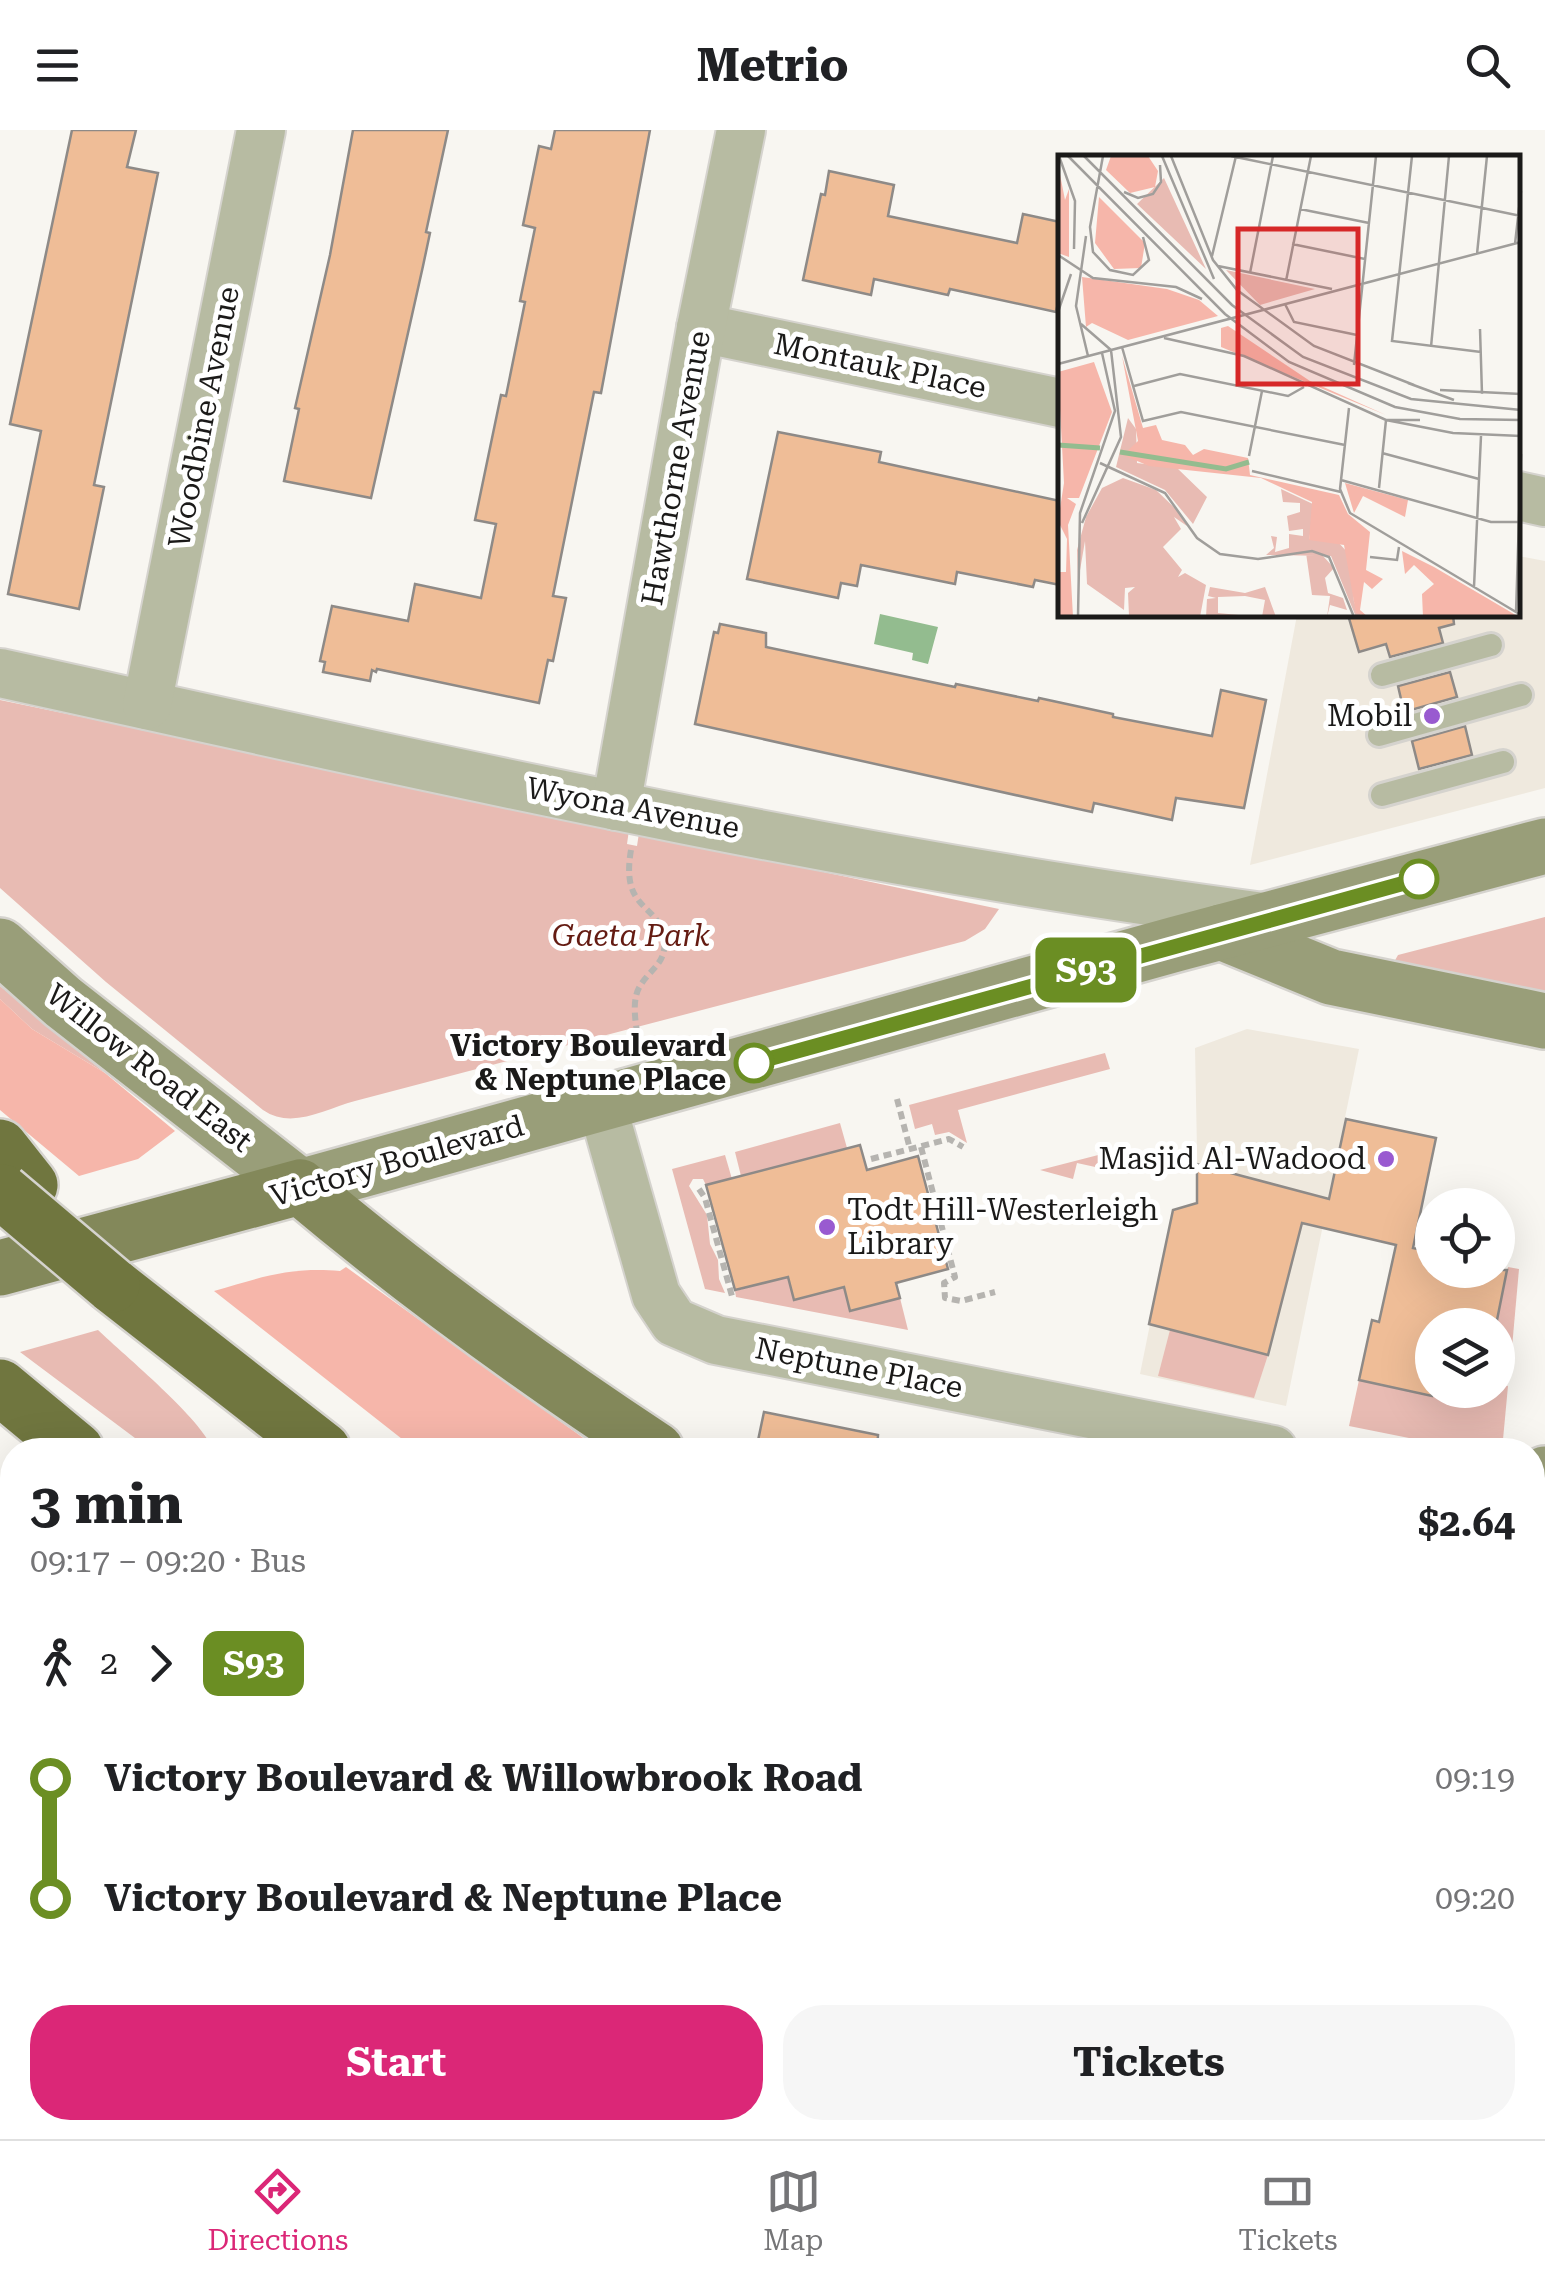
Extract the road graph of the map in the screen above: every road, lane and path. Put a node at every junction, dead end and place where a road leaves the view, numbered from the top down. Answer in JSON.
{"nodes":[{"id":1,"x":261,"y":130,"type":"edge"},
{"id":2,"x":741,"y":130,"type":"edge"},
{"id":3,"x":701,"y":328,"type":"junction"},
{"id":4,"x":1058,"y":402,"type":"edge"},
{"id":5,"x":1520,"y":496,"type":"edge"},
{"id":6,"x":1545,"y":502,"type":"edge"},
{"id":7,"x":1491,"y":645,"type":"dead end"},
{"id":8,"x":0,"y":673,"type":"edge"},
{"id":9,"x":1382,"y":675,"type":"dead end"},
{"id":10,"x":1521,"y":695,"type":"dead end"},
{"id":11,"x":147,"y":705,"type":"junction"},
{"id":12,"x":1378,"y":735,"type":"dead end"},
{"id":13,"x":1503,"y":762,"type":"dead end"},
{"id":14,"x":1382,"y":795,"type":"dead end"},
{"id":15,"x":624,"y":825,"type":"junction"},
{"id":16,"x":1545,"y":846,"type":"edge"},
{"id":17,"x":1246,"y":925,"type":"junction"},
{"id":18,"x":0,"y":946,"type":"edge"},
{"id":19,"x":1545,"y":1020,"type":"edge"},
{"id":20,"x":637,"y":1032,"type":"dead end"},
{"id":21,"x":897,"y":1099,"type":"dead end"},
{"id":22,"x":602,"y":1105,"type":"junction"},
{"id":23,"x":921,"y":1146,"type":"junction"},
{"id":24,"x":963,"y":1146,"type":"dead end"},
{"id":25,"x":910,"y":1149,"type":"junction"},
{"id":26,"x":871,"y":1159,"type":"dead end"},
{"id":27,"x":8,"y":1178,"type":"edge"},
{"id":28,"x":300,"y":1187,"type":"junction"},
{"id":29,"x":699,"y":1188,"type":"dead end"},
{"id":30,"x":0,"y":1268,"type":"edge"},
{"id":31,"x":995,"y":1292,"type":"dead end"},
{"id":32,"x":733,"y":1300,"type":"dead end"},
{"id":33,"x":0,"y":1386,"type":"edge"},
{"id":34,"x":62,"y":1438,"type":"edge"},
{"id":35,"x":307,"y":1438,"type":"edge"},
{"id":36,"x":639,"y":1438,"type":"edge"},
{"id":37,"x":1212,"y":1438,"type":"edge"}],
"edges":[{"from":1,"to":11,"type":"street","name":"Woodbine Avenue"},
{"from":2,"to":3,"type":"street","name":"Hawthorne Avenue"},
{"from":3,"to":4,"type":"street","name":"Montauk Place"},
{"from":3,"to":15,"type":"street","name":"Hawthorne Avenue"},
{"from":5,"to":6,"type":"street"},
{"from":7,"to":9,"type":"lane"},
{"from":8,"to":11,"type":"street","name":"Wyona Avenue"},
{"from":10,"to":12,"type":"lane"},
{"from":11,"to":15,"type":"street","name":"Wyona Avenue"},
{"from":13,"to":14,"type":"lane"},
{"from":15,"to":17,"type":"street","name":"Wyona Avenue"},
{"from":15,"to":20,"type":"path"},
{"from":16,"to":17,"type":"main road","name":"Victory Boulevard"},
{"from":17,"to":19,"type":"main road"},
{"from":17,"to":22,"type":"main road","name":"Victory Boulevard"},
{"from":18,"to":28,"type":"main road","name":"Willow Road East"},
{"from":21,"to":25,"type":"path"},
{"from":22,"to":28,"type":"main road","name":"Victory Boulevard"},
{"from":22,"to":37,"type":"street","name":"Neptune Place"},
{"from":23,"to":24,"type":"path"},
{"from":23,"to":25,"type":"path"},
{"from":23,"to":31,"type":"path"},
{"from":25,"to":26,"type":"path"},
{"from":27,"to":35,"type":"highway","bridge":true},
{"from":28,"to":30,"type":"main road","name":"Victory Boulevard"},
{"from":28,"to":36,"type":"main road"},
{"from":29,"to":32,"type":"path"},
{"from":33,"to":34,"type":"highway"}]}
